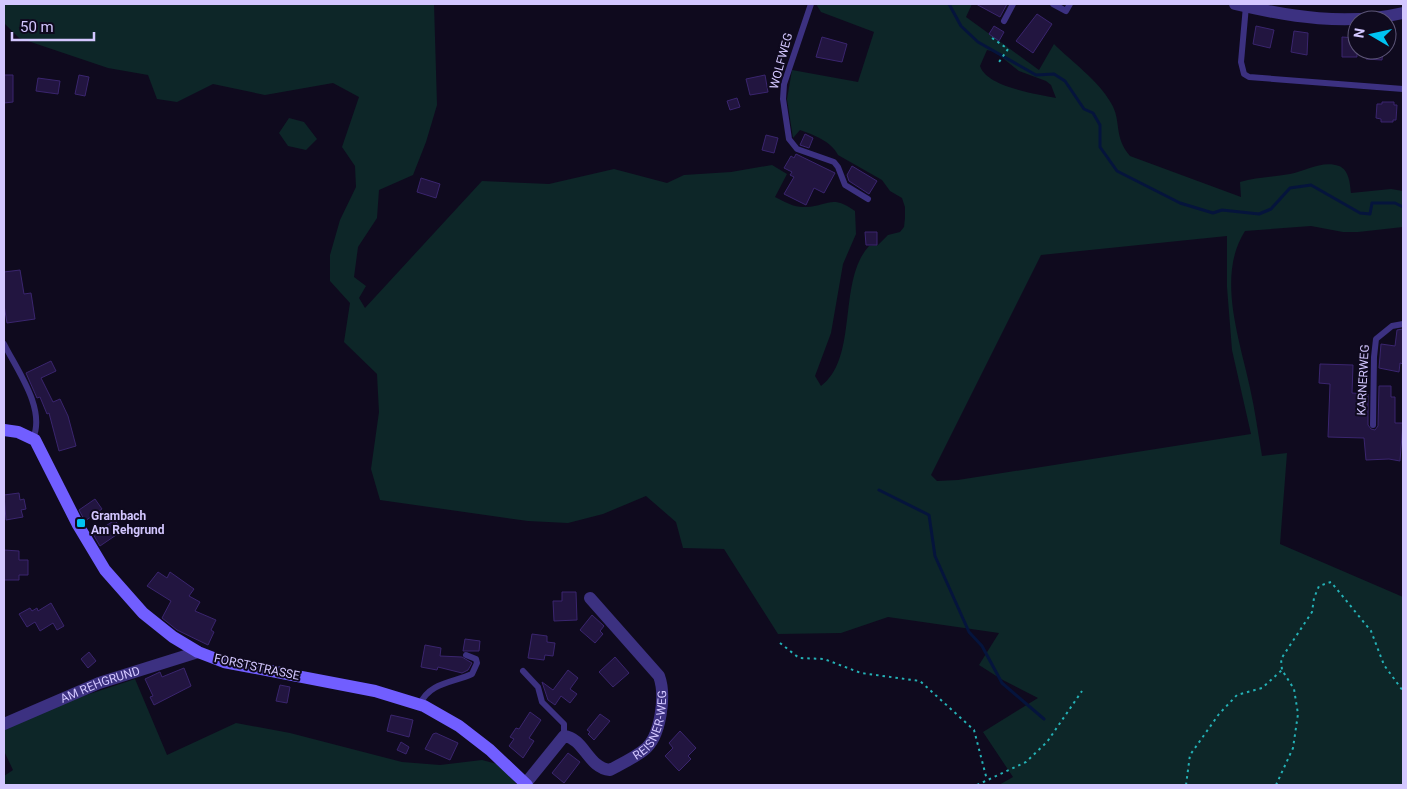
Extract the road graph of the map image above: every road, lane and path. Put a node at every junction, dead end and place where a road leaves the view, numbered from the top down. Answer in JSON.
{"nodes":[{"id":1,"x":811,"y":4,"type":"edge"},
{"id":2,"x":1013,"y":4,"type":"edge"},
{"id":3,"x":1053,"y":4,"type":"edge"},
{"id":4,"x":1070,"y":4,"type":"edge"},
{"id":5,"x":1240,"y":5,"type":"edge"},
{"id":6,"x":1403,"y":13,"type":"edge"},
{"id":7,"x":1004,"y":21,"type":"dead end"},
{"id":8,"x":992,"y":38,"type":"dead end"},
{"id":9,"x":999,"y":62,"type":"dead end"},
{"id":10,"x":1403,"y":89,"type":"edge"},
{"id":11,"x":868,"y":199,"type":"dead end"},
{"id":12,"x":1403,"y":324,"type":"edge"},
{"id":13,"x":4,"y":344,"type":"edge"},
{"id":14,"x":1373,"y":424,"type":"dead end"},
{"id":15,"x":4,"y":430,"type":"edge"},
{"id":16,"x":34,"y":439,"type":"junction"},
{"id":17,"x":590,"y":598,"type":"dead end"},
{"id":18,"x":780,"y":643,"type":"dead end"},
{"id":19,"x":198,"y":652,"type":"junction"},
{"id":20,"x":466,"y":655,"type":"dead end"},
{"id":21,"x":1282,"y":670,"type":"junction"},
{"id":22,"x":523,"y":671,"type":"dead end"},
{"id":23,"x":1082,"y":691,"type":"dead end"},
{"id":24,"x":1403,"y":691,"type":"edge"},
{"id":25,"x":420,"y":704,"type":"junction"},
{"id":26,"x":4,"y":724,"type":"edge"},
{"id":27,"x":564,"y":736,"type":"junction"},
{"id":28,"x":988,"y":780,"type":"junction"},
{"id":29,"x":526,"y":784,"type":"edge"},
{"id":30,"x":977,"y":785,"type":"edge"},
{"id":31,"x":1186,"y":785,"type":"edge"},
{"id":32,"x":1276,"y":785,"type":"edge"}],
"edges":[{"from":1,"to":11,"type":"lane","name":"WOLFWEG"},
{"from":2,"to":7,"type":"lane"},
{"from":3,"to":4,"type":"lane"},
{"from":5,"to":6,"type":"street"},
{"from":5,"to":10,"type":"lane"},
{"from":8,"to":9,"type":"path"},
{"from":12,"to":14,"type":"lane","name":"KARNERWEG"},
{"from":13,"to":16,"type":"lane"},
{"from":15,"to":16,"type":"street"},
{"from":16,"to":19,"type":"street","name":"FORSTSTRASSE"},
{"from":17,"to":27,"type":"street","name":"REISNER-WEG"},
{"from":18,"to":28,"type":"path"},
{"from":19,"to":25,"type":"street","name":"FORSTSTRASSE"},
{"from":19,"to":26,"type":"street","name":"AM REHGRUND"},
{"from":20,"to":25,"type":"lane"},
{"from":21,"to":24,"type":"path"},
{"from":21,"to":31,"type":"path"},
{"from":21,"to":32,"type":"path"},
{"from":22,"to":27,"type":"lane"},
{"from":23,"to":28,"type":"path"},
{"from":25,"to":29,"type":"street","name":"FORSTSTRASSE"},
{"from":27,"to":29,"type":"street"},
{"from":28,"to":30,"type":"path"}]}
